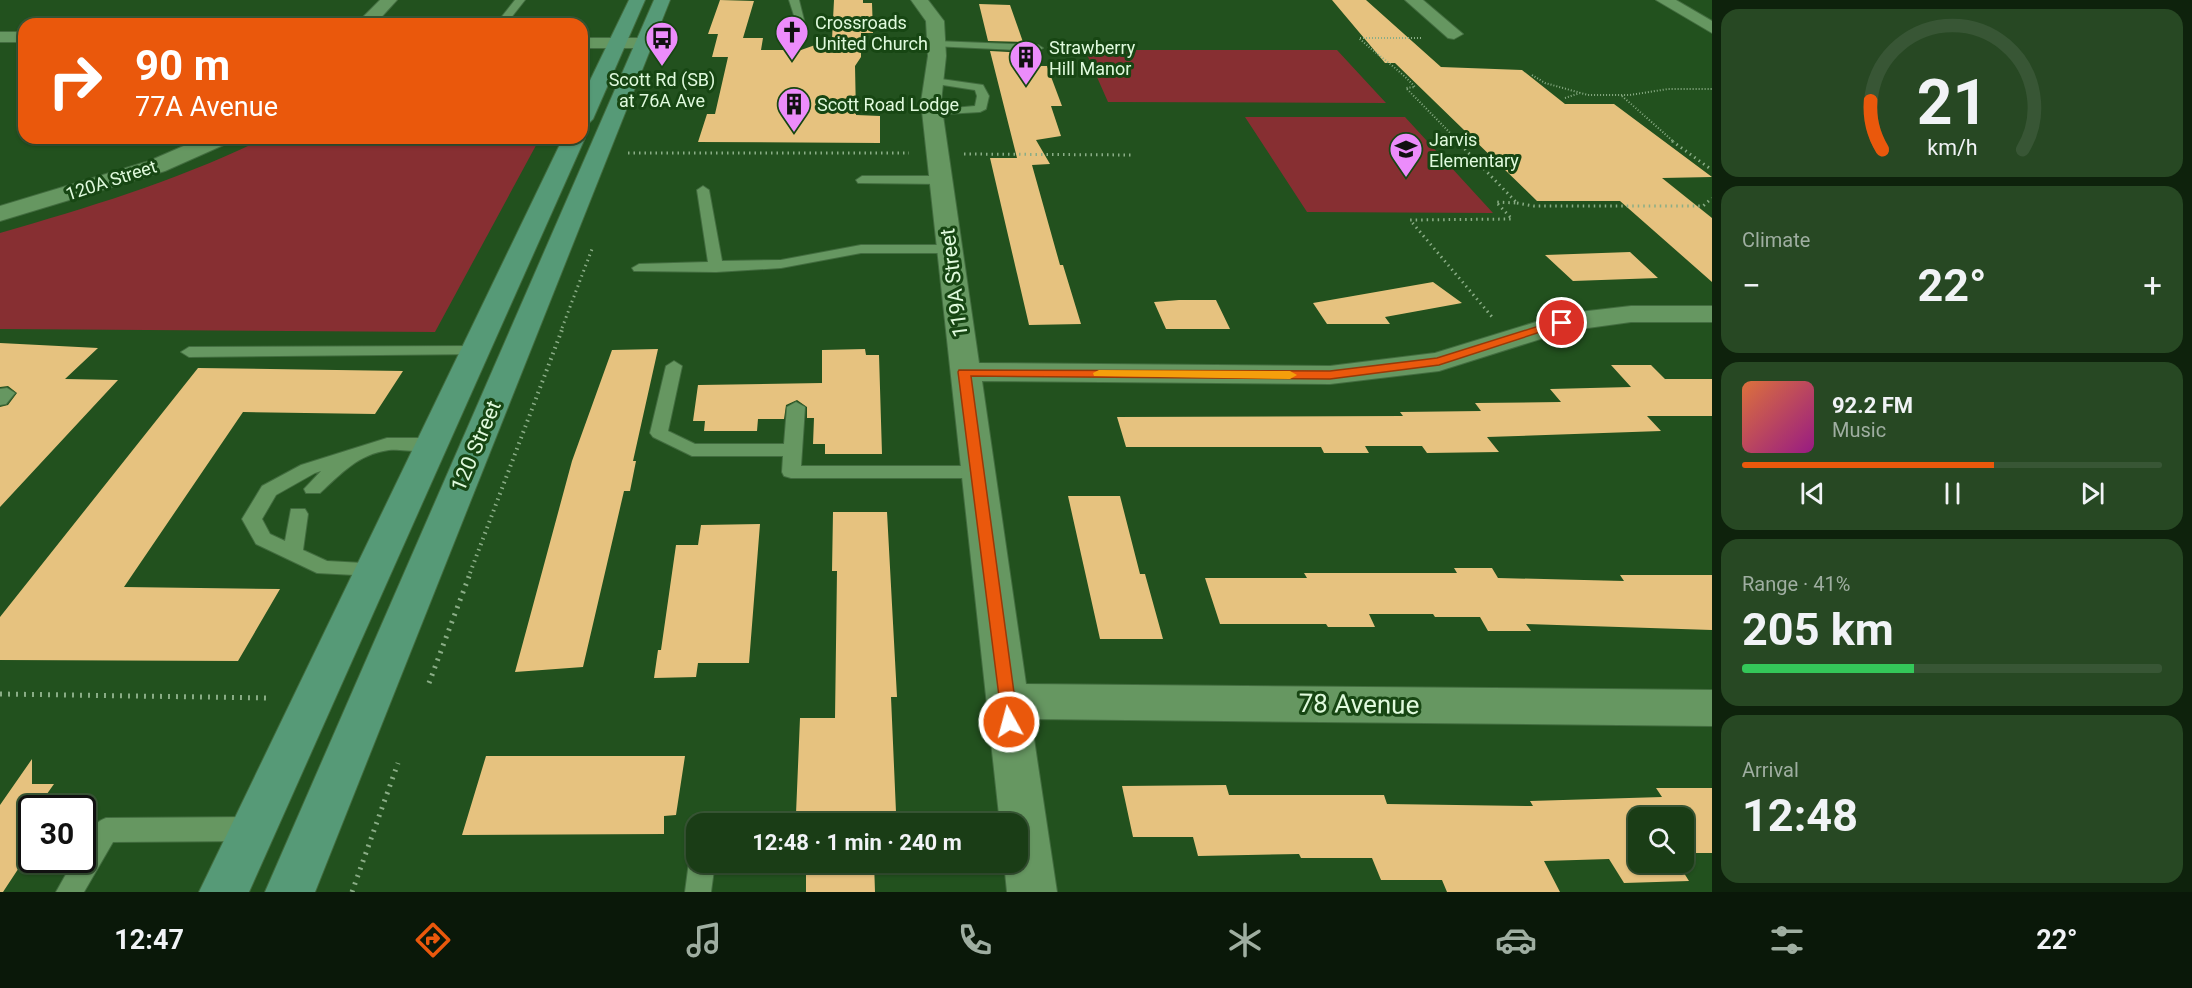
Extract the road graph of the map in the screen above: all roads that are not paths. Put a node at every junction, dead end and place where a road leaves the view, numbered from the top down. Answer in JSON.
{"nodes":[{"id":1,"x":389,"y":0,"type":"edge"},
{"id":2,"x":520,"y":0,"type":"edge"},
{"id":3,"x":637,"y":0,"type":"edge"},
{"id":4,"x":662,"y":0,"type":"edge"},
{"id":5,"x":794,"y":0,"type":"edge"},
{"id":6,"x":919,"y":0,"type":"edge"},
{"id":7,"x":1413,"y":0,"type":"edge"},
{"id":8,"x":1664,"y":0,"type":"edge"},
{"id":9,"x":371,"y":18,"type":"edge"},
{"id":10,"x":506,"y":18,"type":"edge"},
{"id":11,"x":1712,"y":28,"type":"edge"},
{"id":12,"x":805,"y":34,"type":"dead end"},
{"id":13,"x":1454,"y":34,"type":"road end"},
{"id":14,"x":0,"y":37,"type":"edge"},
{"id":15,"x":18,"y":37,"type":"edge"},
{"id":16,"x":588,"y":43,"type":"edge"},
{"id":17,"x":631,"y":43,"type":"junction"},
{"id":18,"x":936,"y":44,"type":"junction"},
{"id":19,"x":1038,"y":48,"type":"dead end"},
{"id":20,"x":934,"y":81,"type":"junction"},
{"id":21,"x":588,"y":110,"type":"edge"},
{"id":22,"x":932,"y":113,"type":"junction"},
{"id":23,"x":206,"y":144,"type":"edge"},
{"id":24,"x":570,"y":144,"type":"edge"},
{"id":25,"x":947,"y":167,"type":"junction"},
{"id":26,"x":862,"y":180,"type":"dead end"},
{"id":27,"x":703,"y":190,"type":"dead end"},
{"id":28,"x":0,"y":214,"type":"edge"},
{"id":29,"x":950,"y":249,"type":"junction"},
{"id":30,"x":639,"y":268,"type":"dead end"},
{"id":31,"x":716,"y":268,"type":"junction"},
{"id":32,"x":1712,"y":314,"type":"edge"},
{"id":33,"x":476,"y":351,"type":"junction"},
{"id":34,"x":189,"y":352,"type":"dead end"},
{"id":35,"x":674,"y":366,"type":"dead end"},
{"id":36,"x":964,"y":372,"type":"junction"},
{"id":37,"x":0,"y":393,"type":"edge"},
{"id":38,"x":0,"y":400,"type":"edge"},
{"id":39,"x":796,"y":407,"type":"dead end"},
{"id":40,"x":432,"y":444,"type":"junction"},
{"id":41,"x":475,"y":448,"type":"junction"},
{"id":42,"x":793,"y":450,"type":"junction"},
{"id":43,"x":350,"y":456,"type":"junction"},
{"id":44,"x":977,"y":472,"type":"junction"},
{"id":45,"x":313,"y":489,"type":"dead end"},
{"id":46,"x":298,"y":514,"type":"dead end"},
{"id":47,"x":293,"y":553,"type":"junction"},
{"id":48,"x":374,"y":569,"type":"junction"},
{"id":49,"x":1006,"y":701,"type":"junction"},
{"id":50,"x":1712,"y":708,"type":"edge"},
{"id":51,"x":254,"y":829,"type":"junction"},
{"id":52,"x":701,"y":873,"type":"edge"},
{"id":53,"x":69,"y":892,"type":"edge"},
{"id":54,"x":224,"y":892,"type":"edge"},
{"id":55,"x":249,"y":892,"type":"edge"},
{"id":56,"x":290,"y":892,"type":"edge"},
{"id":57,"x":698,"y":892,"type":"edge"},
{"id":58,"x":1032,"y":892,"type":"edge"}],
"edges":[{"from":1,"to":9,"type":"street"},
{"from":2,"to":10,"type":"lane"},
{"from":3,"to":17,"type":"main road","name":"120 Street"},
{"from":4,"to":17,"type":"main road","name":"120 Street"},
{"from":5,"to":12,"type":"lane"},
{"from":6,"to":18,"type":"street","name":"119A Street"},
{"from":7,"to":13,"type":"street"},
{"from":8,"to":11,"type":"street"},
{"from":14,"to":15,"type":"street"},
{"from":16,"to":17,"type":"street"},
{"from":17,"to":21,"type":"main road","name":"120 Street"},
{"from":17,"to":41,"type":"main road","name":"120 Street"},
{"from":18,"to":19,"type":"lane"},
{"from":18,"to":20,"type":"street","name":"119A Street"},
{"from":20,"to":22,"type":"street","name":"119A Street"},
{"from":20,"to":22,"type":"lane"},
{"from":22,"to":25,"type":"street","name":"119A Street"},
{"from":23,"to":28,"type":"street","name":"120A Street"},
{"from":24,"to":33,"type":"main road","name":"120 Street"},
{"from":25,"to":26,"type":"lane"},
{"from":25,"to":29,"type":"street","name":"119A Street"},
{"from":27,"to":31,"type":"lane"},
{"from":29,"to":31,"type":"lane"},
{"from":29,"to":36,"type":"street","name":"119A Street"},
{"from":30,"to":31,"type":"lane"},
{"from":32,"to":36,"type":"street"},
{"from":33,"to":34,"type":"lane"},
{"from":33,"to":40,"type":"main road","name":"120 Street"},
{"from":33,"to":41,"type":"main road"},
{"from":35,"to":42,"type":"lane"},
{"from":36,"to":44,"type":"street","name":"119A Street"},
{"from":37,"to":38,"type":"lane"},
{"from":39,"to":42,"type":"lane"},
{"from":40,"to":43,"type":"lane"},
{"from":40,"to":48,"type":"main road","name":"120 Street"},
{"from":41,"to":56,"type":"main road","name":"120 Street"},
{"from":42,"to":44,"type":"lane"},
{"from":43,"to":45,"type":"lane"},
{"from":43,"to":47,"type":"lane"},
{"from":44,"to":49,"type":"street","name":"119A Street"},
{"from":46,"to":47,"type":"lane"},
{"from":47,"to":48,"type":"lane"},
{"from":48,"to":51,"type":"main road","name":"120 Street"},
{"from":49,"to":50,"type":"street","name":"78 Avenue"},
{"from":49,"to":58,"type":"street","name":"119A Street"},
{"from":51,"to":53,"type":"lane"},
{"from":51,"to":54,"type":"main road","name":"120 Street"},
{"from":51,"to":55,"type":"main road"},
{"from":52,"to":57,"type":"lane"}]}
